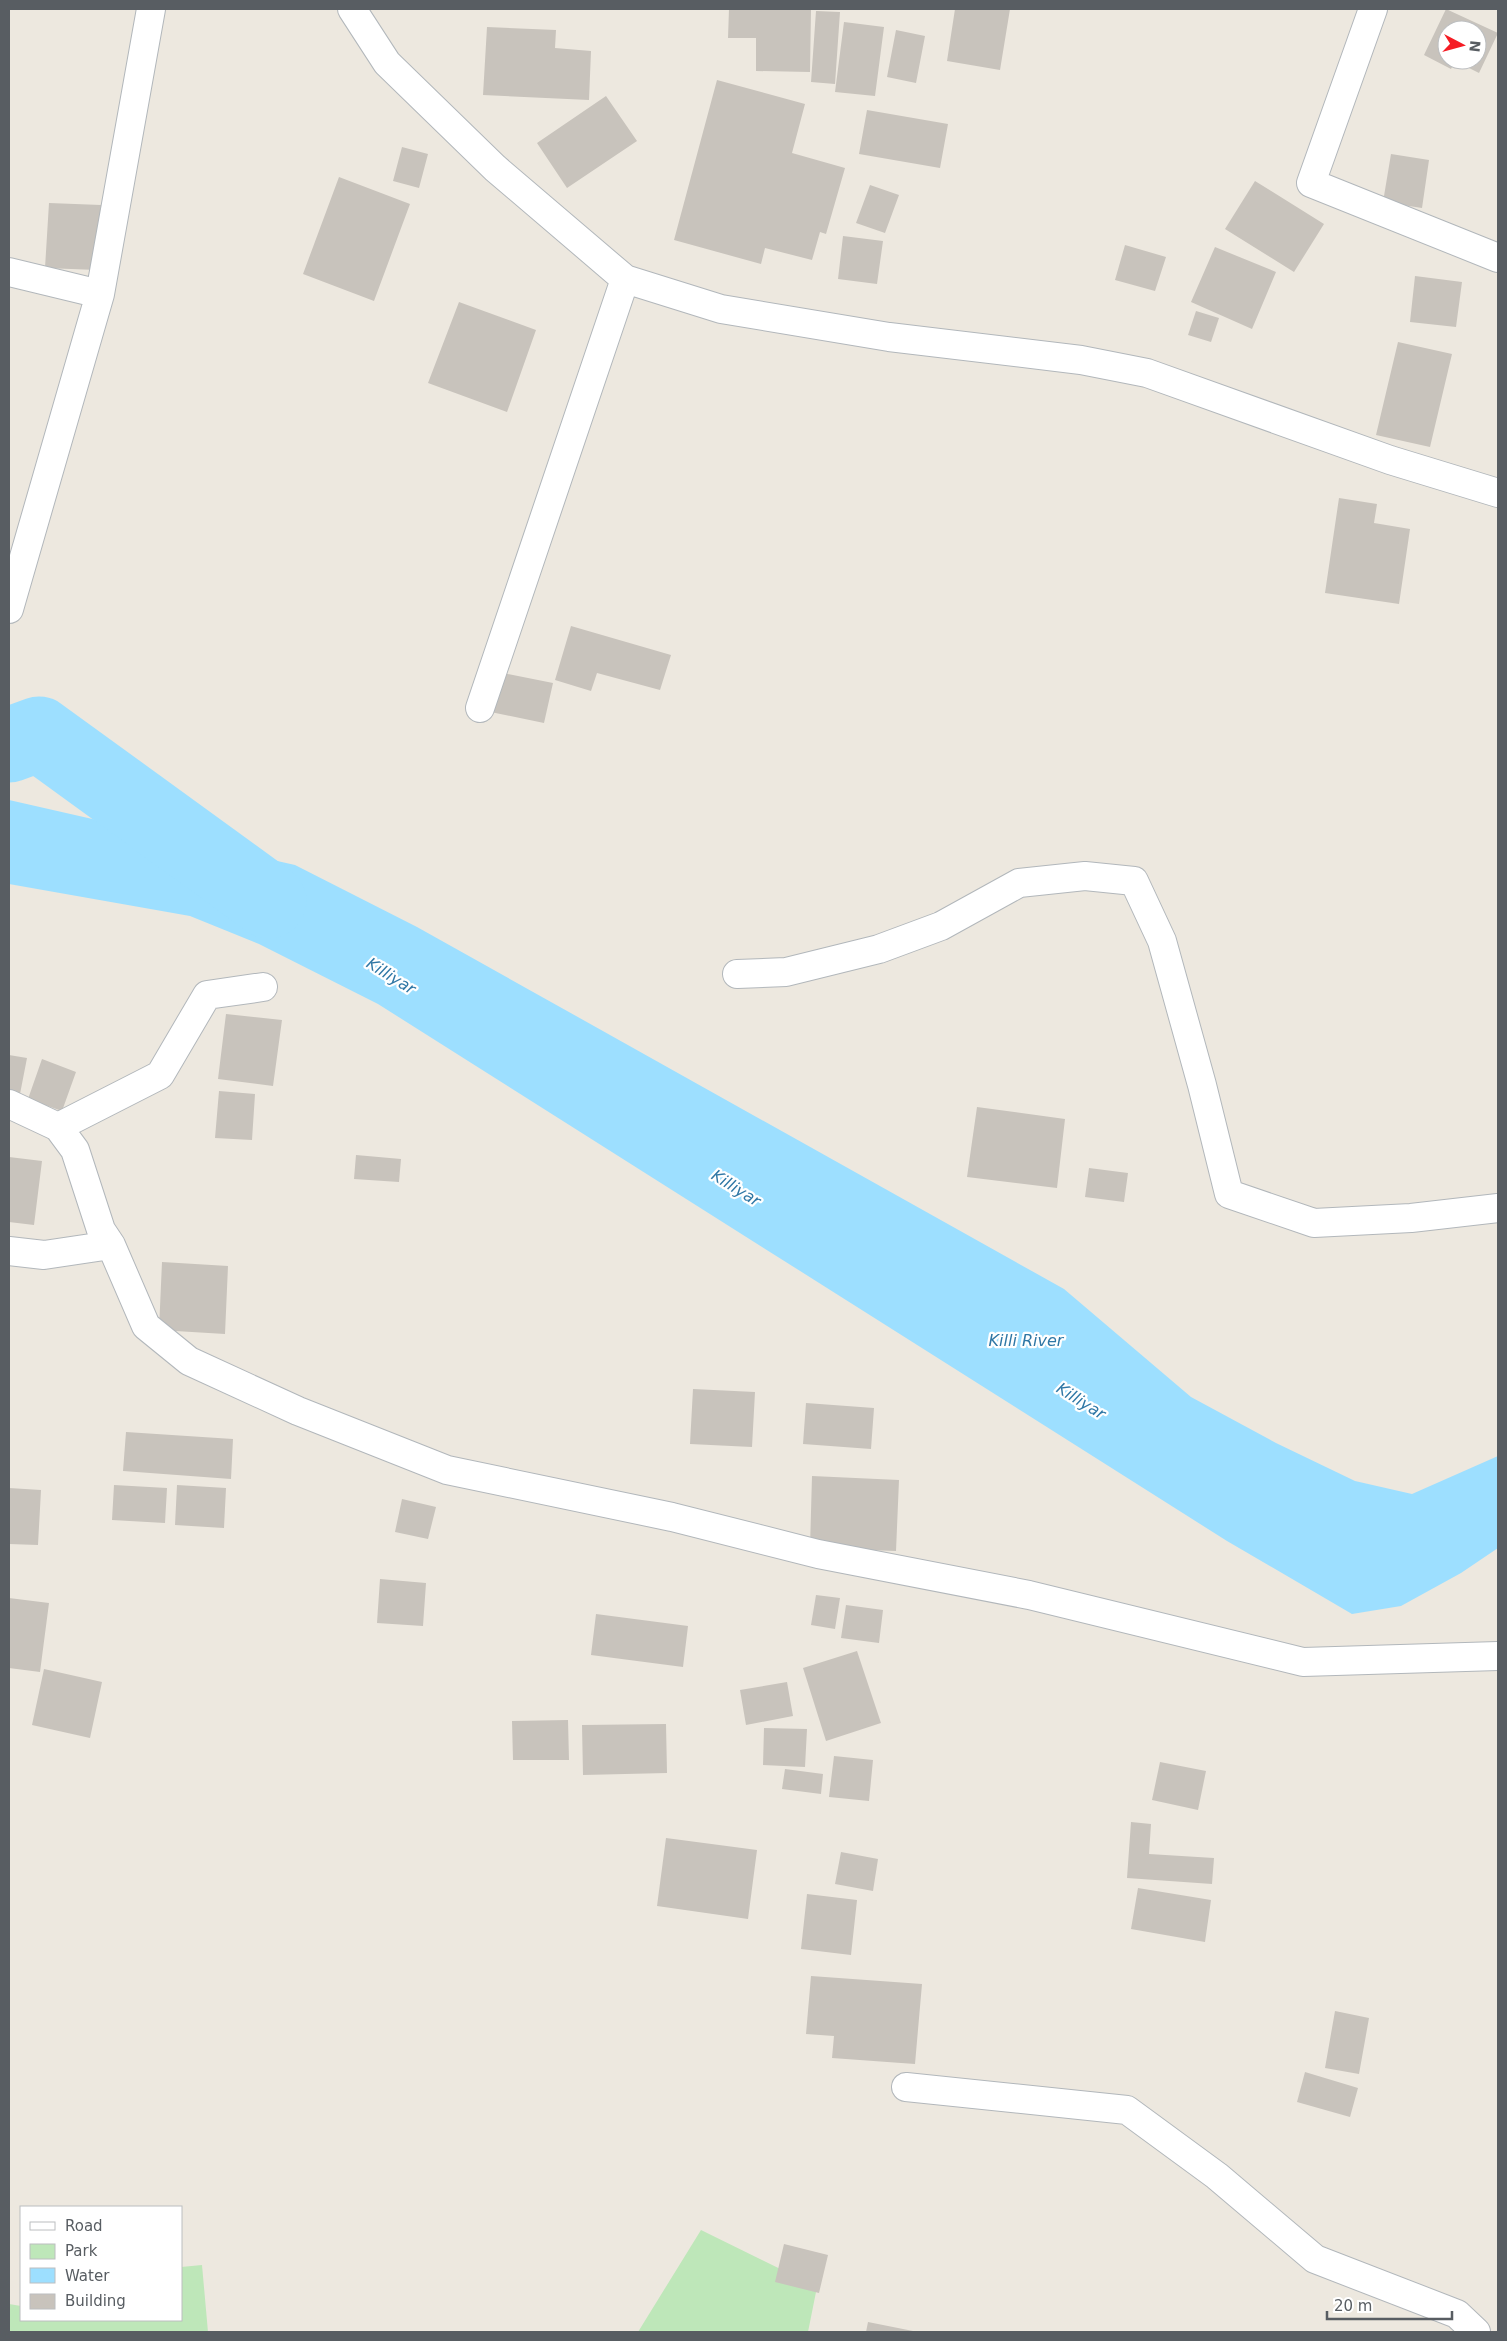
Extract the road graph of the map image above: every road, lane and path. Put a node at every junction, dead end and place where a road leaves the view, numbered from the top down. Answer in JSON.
{"nodes":[{"id":1,"x":151,"y":9,"type":"edge"},
{"id":2,"x":352,"y":9,"type":"edge"},
{"id":3,"x":1373,"y":9,"type":"edge"},
{"id":4,"x":1498,"y":258,"type":"edge"},
{"id":5,"x":9,"y":272,"type":"edge"},
{"id":6,"x":625,"y":279,"type":"junction"},
{"id":7,"x":100,"y":294,"type":"junction"},
{"id":8,"x":1498,"y":493,"type":"edge"},
{"id":9,"x":9,"y":609,"type":"edge"},
{"id":10,"x":480,"y":708,"type":"dead end"},
{"id":11,"x":737,"y":974,"type":"dead end"},
{"id":12,"x":263,"y":987,"type":"dead end"},
{"id":13,"x":9,"y":1104,"type":"edge"},
{"id":14,"x":58,"y":1127,"type":"junction"},
{"id":15,"x":1498,"y":1208,"type":"edge"},
{"id":16,"x":110,"y":1245,"type":"junction"},
{"id":17,"x":9,"y":1251,"type":"edge"},
{"id":18,"x":1498,"y":1656,"type":"edge"},
{"id":19,"x":906,"y":2087,"type":"dead end"},
{"id":20,"x":1476,"y":2332,"type":"edge"}],
"edges":[{"from":1,"to":7,"type":"street"},
{"from":2,"to":6,"type":"street"},
{"from":3,"to":4,"type":"street"},
{"from":5,"to":7,"type":"street"},
{"from":6,"to":8,"type":"street"},
{"from":6,"to":10,"type":"street"},
{"from":7,"to":9,"type":"street"},
{"from":11,"to":15,"type":"street"},
{"from":12,"to":14,"type":"street"},
{"from":13,"to":14,"type":"street"},
{"from":14,"to":16,"type":"street"},
{"from":16,"to":17,"type":"street"},
{"from":16,"to":18,"type":"street"},
{"from":19,"to":20,"type":"street"}]}
